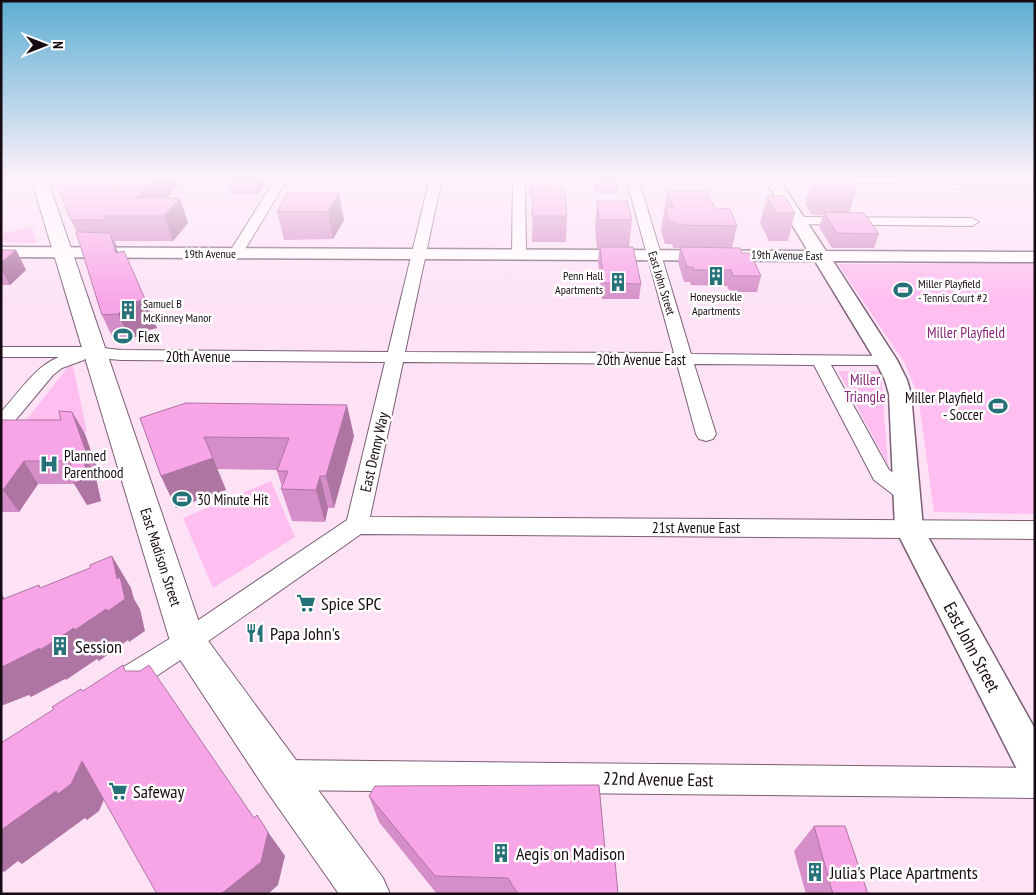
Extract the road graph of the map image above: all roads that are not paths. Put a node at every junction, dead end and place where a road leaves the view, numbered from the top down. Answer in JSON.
{"nodes":[{"id":1,"x":54,"y":220,"type":"edge"},
{"id":2,"x":256,"y":220,"type":"edge"},
{"id":3,"x":426,"y":220,"type":"edge"},
{"id":4,"x":519,"y":220,"type":"edge"},
{"id":5,"x":644,"y":220,"type":"edge"},
{"id":6,"x":798,"y":221,"type":"joint"},
{"id":7,"x":972,"y":222,"type":"dead end"},
{"id":8,"x":1,"y":252,"type":"edge"},
{"id":9,"x":64,"y":252,"type":"junction"},
{"id":10,"x":236,"y":253,"type":"junction"},
{"id":11,"x":418,"y":253,"type":"junction"},
{"id":12,"x":519,"y":253,"type":"junction"},
{"id":13,"x":653,"y":254,"type":"junction"},
{"id":14,"x":818,"y":256,"type":"junction"},
{"id":15,"x":1035,"y":257,"type":"edge"},
{"id":16,"x":1,"y":352,"type":"edge"},
{"id":17,"x":26,"y":352,"type":"junction"},
{"id":18,"x":67,"y":352,"type":"junction"},
{"id":19,"x":94,"y":352,"type":"junction"},
{"id":20,"x":396,"y":357,"type":"junction"},
{"id":21,"x":685,"y":359,"type":"junction"},
{"id":22,"x":820,"y":360,"type":"junction"},
{"id":23,"x":886,"y":360,"type":"junction"},
{"id":24,"x":46,"y":364,"type":"junction"},
{"id":25,"x":33,"y":386,"type":"junction"},
{"id":26,"x":1,"y":425,"type":"edge"},
{"id":27,"x":706,"y":434,"type":"dead end"},
{"id":28,"x":907,"y":493,"type":"junction"},
{"id":29,"x":357,"y":525,"type":"junction"},
{"id":30,"x":909,"y":528,"type":"junction"},
{"id":31,"x":1035,"y":530,"type":"edge"},
{"id":32,"x":188,"y":641,"type":"junction"},
{"id":33,"x":105,"y":694,"type":"edge"},
{"id":34,"x":1035,"y":766,"type":"edge"},
{"id":35,"x":281,"y":775,"type":"junction"},
{"id":36,"x":1035,"y":783,"type":"edge"},
{"id":37,"x":367,"y":894,"type":"edge"}],
"edges":[{"from":1,"to":9,"type":"main road","name":"East Madison Street"},
{"from":2,"to":10,"type":"street"},
{"from":3,"to":11,"type":"street","name":"East Denny Way"},
{"from":4,"to":12,"type":"street"},
{"from":5,"to":13,"type":"street","name":"East John Street"},
{"from":6,"to":7,"type":"street"},
{"from":6,"to":14,"type":"street"},
{"from":8,"to":9,"type":"street","name":"19th Avenue"},
{"from":9,"to":10,"type":"street","name":"19th Avenue"},
{"from":9,"to":19,"type":"main road","name":"East Madison Street"},
{"from":10,"to":11,"type":"street","name":"19th Avenue"},
{"from":11,"to":12,"type":"street","name":"19th Avenue East"},
{"from":11,"to":20,"type":"street","name":"East Denny Way"},
{"from":12,"to":13,"type":"street","name":"19th Avenue East"},
{"from":13,"to":14,"type":"street","name":"19th Avenue East"},
{"from":13,"to":21,"type":"street","name":"East John Street"},
{"from":14,"to":15,"type":"street","name":"19th Avenue East"},
{"from":14,"to":23,"type":"street"},
{"from":16,"to":17,"type":"street","name":"20th Avenue"},
{"from":17,"to":18,"type":"street","name":"20th Avenue"},
{"from":17,"to":24,"type":"street"},
{"from":18,"to":19,"type":"street","name":"20th Avenue"},
{"from":18,"to":24,"type":"street"},
{"from":19,"to":20,"type":"street","name":"20th Avenue"},
{"from":19,"to":25,"type":"street"},
{"from":19,"to":32,"type":"main road","name":"East Madison Street"},
{"from":20,"to":21,"type":"street","name":"20th Avenue East"},
{"from":20,"to":29,"type":"street","name":"East Denny Way"},
{"from":21,"to":22,"type":"street","name":"20th Avenue East"},
{"from":21,"to":27,"type":"street","name":"East John Street"},
{"from":22,"to":23,"type":"street","name":"20th Avenue East"},
{"from":22,"to":28,"type":"street"},
{"from":23,"to":28,"type":"street"},
{"from":24,"to":25,"type":"street"},
{"from":25,"to":26,"type":"street"},
{"from":28,"to":30,"type":"street"},
{"from":29,"to":30,"type":"street","name":"21st Avenue East"},
{"from":29,"to":32,"type":"street"},
{"from":30,"to":31,"type":"street","name":"21st Avenue East"},
{"from":30,"to":34,"type":"street","name":"East John Street"},
{"from":32,"to":33,"type":"street"},
{"from":32,"to":35,"type":"main road","name":"East Madison Street"},
{"from":35,"to":36,"type":"street","name":"22nd Avenue East"},
{"from":35,"to":37,"type":"main road","name":"East Madison Street"}]}
